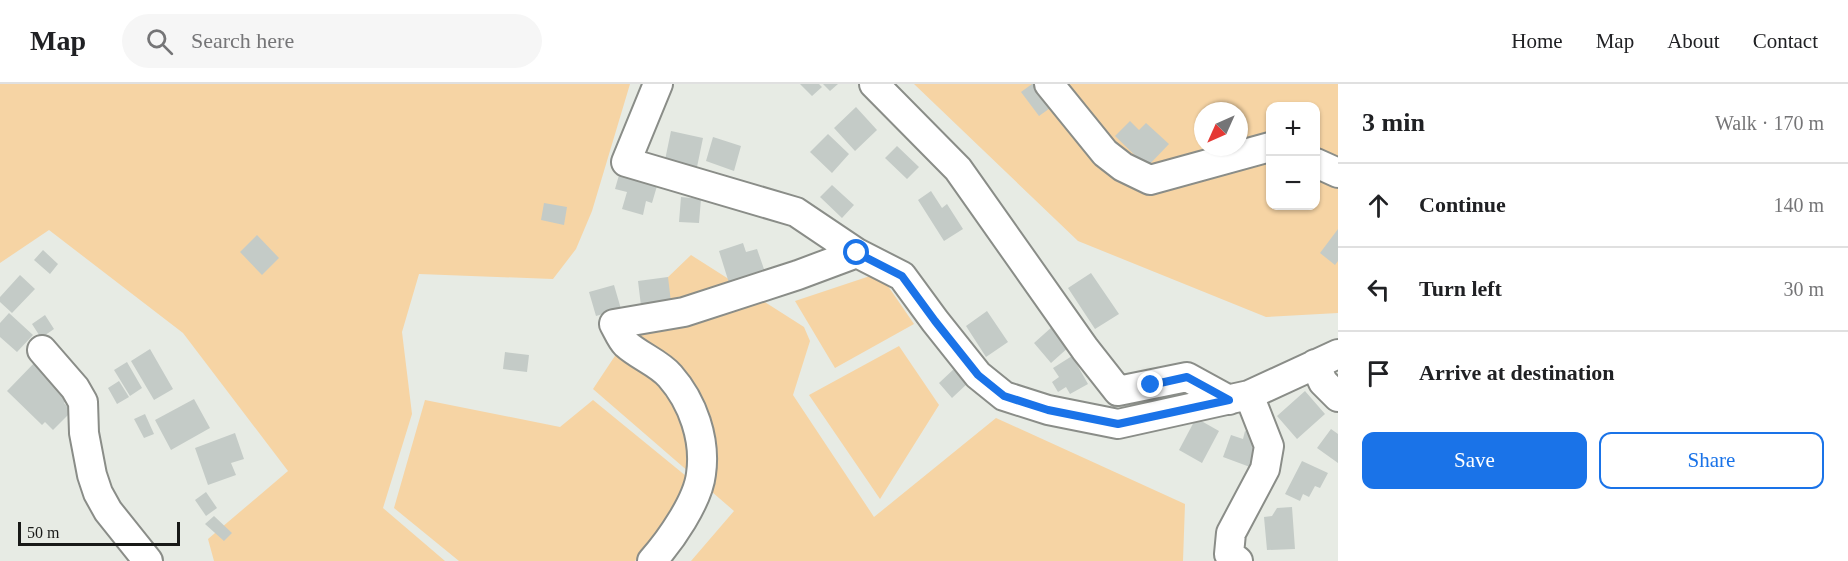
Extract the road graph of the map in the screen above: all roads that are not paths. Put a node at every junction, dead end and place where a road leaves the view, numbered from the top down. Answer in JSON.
{"nodes":[{"id":1,"x":658,"y":84,"type":"edge"},
{"id":2,"x":874,"y":84,"type":"edge"},
{"id":3,"x":1049,"y":84,"type":"edge"},
{"id":4,"x":1266,"y":148,"type":"edge"},
{"id":5,"x":1320,"y":165,"type":"edge"},
{"id":6,"x":1338,"y":173,"type":"edge"},
{"id":7,"x":857,"y":253,"type":"junction"},
{"id":8,"x":42,"y":350,"type":"dead end"},
{"id":9,"x":1327,"y":359,"type":"edge"},
{"id":10,"x":1239,"y":397,"type":"junction"},
{"id":11,"x":1338,"y":397,"type":"edge"},
{"id":12,"x":148,"y":561,"type":"edge"},
{"id":13,"x":652,"y":561,"type":"edge"},
{"id":14,"x":1238,"y":561,"type":"edge"}],
"edges":[{"from":1,"to":7,"type":"street"},
{"from":2,"to":10,"type":"street"},
{"from":3,"to":4,"type":"street"},
{"from":5,"to":6,"type":"street"},
{"from":7,"to":10,"type":"street"},
{"from":7,"to":13,"type":"street"},
{"from":8,"to":12,"type":"street"},
{"from":9,"to":10,"type":"street"},
{"from":9,"to":11,"type":"street"},
{"from":10,"to":14,"type":"street"}]}
